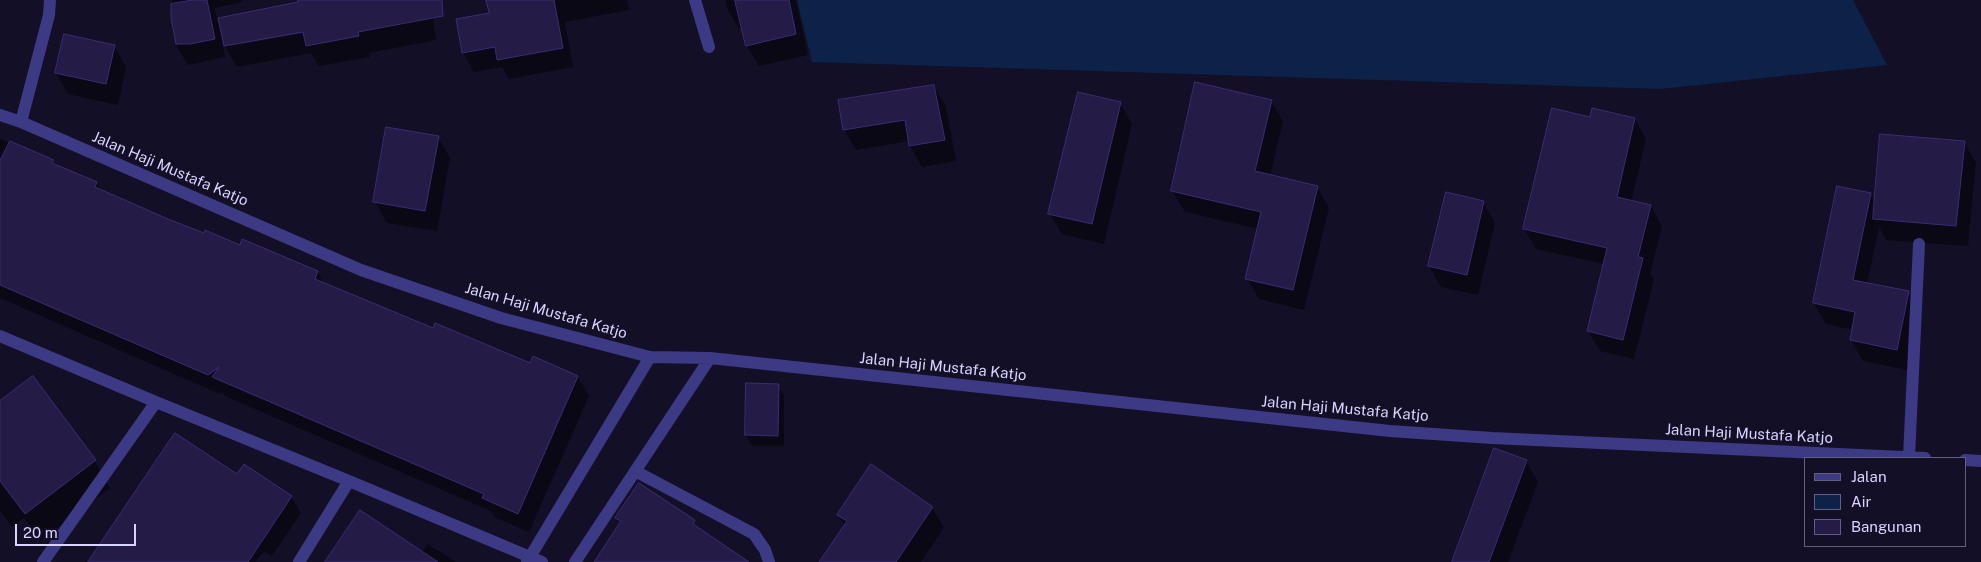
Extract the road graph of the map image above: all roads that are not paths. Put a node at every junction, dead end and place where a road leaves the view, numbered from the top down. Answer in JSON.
{"nodes":[{"id":1,"x":50,"y":0,"type":"edge"},
{"id":2,"x":696,"y":0,"type":"edge"},
{"id":3,"x":709,"y":47,"type":"dead end"},
{"id":4,"x":0,"y":115,"type":"edge"},
{"id":5,"x":21,"y":122,"type":"junction"},
{"id":6,"x":1919,"y":244,"type":"dead end"},
{"id":7,"x":0,"y":336,"type":"edge"},
{"id":8,"x":650,"y":356,"type":"junction"},
{"id":9,"x":710,"y":358,"type":"junction"},
{"id":10,"x":156,"y":402,"type":"junction"},
{"id":11,"x":1888,"y":457,"type":"edge"},
{"id":12,"x":1909,"y":457,"type":"edge"},
{"id":13,"x":1966,"y":460,"type":"edge"},
{"id":14,"x":1981,"y":461,"type":"edge"},
{"id":15,"x":635,"y":471,"type":"junction"},
{"id":16,"x":350,"y":481,"type":"junction"},
{"id":17,"x":534,"y":560,"type":"edge"},
{"id":18,"x":43,"y":562,"type":"edge"},
{"id":19,"x":299,"y":562,"type":"edge"},
{"id":20,"x":575,"y":562,"type":"edge"},
{"id":21,"x":769,"y":562,"type":"edge"}],
"edges":[{"from":1,"to":5,"type":"street"},
{"from":2,"to":3,"type":"street"},
{"from":4,"to":5,"type":"street","name":"Jalan Haji Mustafa Katjo"},
{"from":5,"to":8,"type":"street","name":"Jalan Haji Mustafa Katjo"},
{"from":6,"to":12,"type":"street"},
{"from":7,"to":10,"type":"street"},
{"from":8,"to":9,"type":"street","name":"Jalan Haji Mustafa Katjo"},
{"from":8,"to":17,"type":"street"},
{"from":9,"to":11,"type":"street","name":"Jalan Haji Mustafa Katjo"},
{"from":9,"to":15,"type":"street"},
{"from":10,"to":16,"type":"street"},
{"from":10,"to":18,"type":"street"},
{"from":13,"to":14,"type":"street"},
{"from":15,"to":20,"type":"street"},
{"from":15,"to":21,"type":"street"},
{"from":16,"to":17,"type":"street"},
{"from":16,"to":19,"type":"street"}]}
